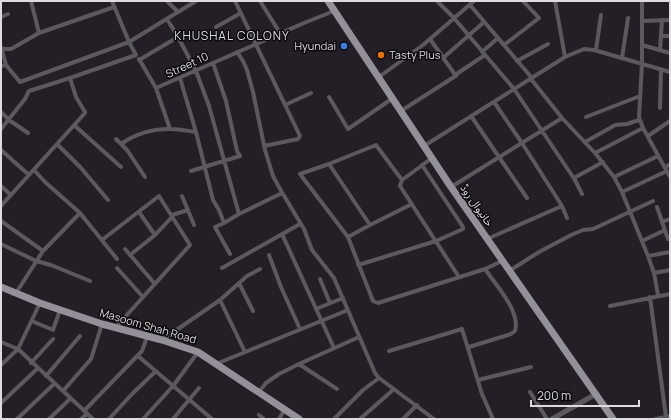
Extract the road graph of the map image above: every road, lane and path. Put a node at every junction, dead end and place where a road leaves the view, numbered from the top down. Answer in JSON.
{"nodes":[{"id":1,"x":31,"y":1,"type":"edge"},
{"id":2,"x":112,"y":1,"type":"edge"},
{"id":3,"x":167,"y":1,"type":"edge"},
{"id":4,"x":196,"y":1,"type":"edge"},
{"id":5,"x":235,"y":1,"type":"edge"},
{"id":6,"x":260,"y":1,"type":"edge"},
{"id":7,"x":328,"y":1,"type":"edge"},
{"id":8,"x":332,"y":1,"type":"edge"},
{"id":9,"x":437,"y":1,"type":"edge"},
{"id":10,"x":474,"y":1,"type":"edge"},
{"id":11,"x":523,"y":1,"type":"edge"},
{"id":12,"x":555,"y":1,"type":"edge"},
{"id":13,"x":641,"y":1,"type":"edge"},
{"id":14,"x":470,"y":5,"type":"junction"},
{"id":15,"x":114,"y":7,"type":"junction"},
{"id":16,"x":334,"y":11,"type":"junction"},
{"id":17,"x":178,"y":12,"type":"junction"},
{"id":18,"x":241,"y":13,"type":"junction"},
{"id":19,"x":8,"y":14,"type":"dead end"},
{"id":20,"x":601,"y":16,"type":"dead end"},
{"id":21,"x":1,"y":17,"type":"edge"},
{"id":22,"x":454,"y":18,"type":"junction"},
{"id":23,"x":628,"y":18,"type":"dead end"},
{"id":24,"x":167,"y":19,"type":"junction"},
{"id":25,"x":662,"y":20,"type":"junction"},
{"id":26,"x":670,"y":20,"type":"edge"},
{"id":27,"x":642,"y":21,"type":"junction"},
{"id":28,"x":484,"y":22,"type":"junction"},
{"id":29,"x":216,"y":27,"type":"dead end"},
{"id":30,"x":40,"y":33,"type":"junction"},
{"id":31,"x":280,"y":33,"type":"junction"},
{"id":32,"x":468,"y":36,"type":"junction"},
{"id":33,"x":662,"y":36,"type":"junction"},
{"id":34,"x":670,"y":36,"type":"edge"},
{"id":35,"x":178,"y":37,"type":"junction"},
{"id":36,"x":498,"y":38,"type":"junction"},
{"id":37,"x":430,"y":39,"type":"junction"},
{"id":38,"x":129,"y":42,"type":"junction"},
{"id":39,"x":257,"y":44,"type":"junction"},
{"id":40,"x":548,"y":44,"type":"dead end"},
{"id":41,"x":504,"y":45,"type":"junction"},
{"id":42,"x":642,"y":45,"type":"junction"},
{"id":43,"x":2,"y":48,"type":"edge"},
{"id":44,"x":596,"y":50,"type":"junction"},
{"id":45,"x":660,"y":50,"type":"junction"},
{"id":46,"x":237,"y":52,"type":"junction"},
{"id":47,"x":670,"y":53,"type":"edge"},
{"id":48,"x":484,"y":54,"type":"junction"},
{"id":49,"x":136,"y":55,"type":"junction"},
{"id":50,"x":565,"y":57,"type":"junction"},
{"id":51,"x":443,"y":58,"type":"junction"},
{"id":52,"x":622,"y":58,"type":"junction"},
{"id":53,"x":139,"y":60,"type":"junction"},
{"id":54,"x":517,"y":61,"type":"junction"},
{"id":55,"x":213,"y":63,"type":"junction"},
{"id":56,"x":642,"y":63,"type":"junction"},
{"id":57,"x":4,"y":66,"type":"edge"},
{"id":58,"x":661,"y":69,"type":"junction"},
{"id":59,"x":196,"y":71,"type":"junction"},
{"id":60,"x":670,"y":72,"type":"edge"},
{"id":61,"x":380,"y":76,"type":"junction"},
{"id":62,"x":456,"y":76,"type":"junction"},
{"id":63,"x":70,"y":78,"type":"junction"},
{"id":64,"x":180,"y":78,"type":"junction"},
{"id":65,"x":532,"y":78,"type":"junction"},
{"id":66,"x":156,"y":88,"type":"junction"},
{"id":67,"x":514,"y":89,"type":"junction"},
{"id":68,"x":311,"y":93,"type":"dead end"},
{"id":69,"x":640,"y":96,"type":"junction"},
{"id":70,"x":329,"y":97,"type":"dead end"},
{"id":71,"x":393,"y":98,"type":"junction"},
{"id":72,"x":494,"y":102,"type":"junction"},
{"id":73,"x":285,"y":105,"type":"junction"},
{"id":74,"x":660,"y":108,"type":"dead end"},
{"id":75,"x":404,"y":109,"type":"junction"},
{"id":76,"x":1,"y":112,"type":"edge"},
{"id":77,"x":471,"y":116,"type":"junction"},
{"id":78,"x":586,"y":117,"type":"dead end"},
{"id":79,"x":562,"y":118,"type":"junction"},
{"id":80,"x":9,"y":120,"type":"junction"},
{"id":81,"x":639,"y":120,"type":"junction"},
{"id":82,"x":670,"y":121,"type":"edge"},
{"id":83,"x":74,"y":125,"type":"junction"},
{"id":84,"x":643,"y":128,"type":"junction"},
{"id":85,"x":1,"y":129,"type":"edge"},
{"id":86,"x":170,"y":129,"type":"junction"},
{"id":87,"x":542,"y":131,"type":"junction"},
{"id":88,"x":196,"y":132,"type":"junction"},
{"id":89,"x":28,"y":133,"type":"dead end"},
{"id":90,"x":648,"y":136,"type":"junction"},
{"id":91,"x":116,"y":139,"type":"dead end"},
{"id":92,"x":585,"y":142,"type":"junction"},
{"id":93,"x":522,"y":143,"type":"junction"},
{"id":94,"x":57,"y":144,"type":"junction"},
{"id":95,"x":121,"y":144,"type":"junction"},
{"id":96,"x":425,"y":145,"type":"junction"},
{"id":97,"x":264,"y":146,"type":"junction"},
{"id":98,"x":1,"y":150,"type":"edge"},
{"id":99,"x":595,"y":154,"type":"junction"},
{"id":100,"x":658,"y":156,"type":"junction"},
{"id":101,"x":499,"y":157,"type":"junction"},
{"id":102,"x":432,"y":158,"type":"junction"},
{"id":103,"x":224,"y":161,"type":"junction"},
{"id":104,"x":603,"y":162,"type":"junction"},
{"id":105,"x":328,"y":164,"type":"junction"},
{"id":106,"x":670,"y":164,"type":"edge"},
{"id":107,"x":422,"y":165,"type":"junction"},
{"id":108,"x":205,"y":166,"type":"junction"},
{"id":109,"x":121,"y":167,"type":"dead end"},
{"id":110,"x":34,"y":170,"type":"junction"},
{"id":111,"x":666,"y":170,"type":"junction"},
{"id":112,"x":191,"y":171,"type":"dead end"},
{"id":113,"x":29,"y":175,"type":"junction"},
{"id":114,"x":145,"y":177,"type":"dead end"},
{"id":115,"x":614,"y":177,"type":"junction"},
{"id":116,"x":670,"y":177,"type":"edge"},
{"id":117,"x":574,"y":178,"type":"junction"},
{"id":118,"x":402,"y":180,"type":"junction"},
{"id":119,"x":1,"y":186,"type":"edge"},
{"id":120,"x":452,"y":187,"type":"junction"},
{"id":121,"x":622,"y":192,"type":"junction"},
{"id":122,"x":282,"y":193,"type":"junction"},
{"id":123,"x":582,"y":194,"type":"dead end"},
{"id":124,"x":11,"y":195,"type":"junction"},
{"id":125,"x":182,"y":196,"type":"dead end"},
{"id":126,"x":527,"y":198,"type":"dead end"},
{"id":127,"x":108,"y":200,"type":"dead end"},
{"id":128,"x":653,"y":201,"type":"dead end"},
{"id":129,"x":412,"y":204,"type":"junction"},
{"id":130,"x":1,"y":206,"type":"edge"},
{"id":131,"x":562,"y":206,"type":"junction"},
{"id":132,"x":657,"y":207,"type":"dead end"},
{"id":133,"x":188,"y":210,"type":"junction"},
{"id":134,"x":139,"y":212,"type":"junction"},
{"id":135,"x":630,"y":212,"type":"junction"},
{"id":136,"x":80,"y":213,"type":"junction"},
{"id":137,"x":239,"y":214,"type":"junction"},
{"id":138,"x":172,"y":216,"type":"junction"},
{"id":139,"x":568,"y":218,"type":"dead end"},
{"id":140,"x":670,"y":219,"type":"edge"},
{"id":141,"x":1,"y":221,"type":"edge"},
{"id":142,"x":662,"y":222,"type":"junction"},
{"id":143,"x":224,"y":223,"type":"junction"},
{"id":144,"x":300,"y":224,"type":"junction"},
{"id":145,"x":194,"y":225,"type":"dead end"},
{"id":146,"x":370,"y":225,"type":"junction"},
{"id":147,"x":665,"y":230,"type":"junction"},
{"id":148,"x":282,"y":234,"type":"junction"},
{"id":149,"x":155,"y":235,"type":"junction"},
{"id":150,"x":348,"y":237,"type":"junction"},
{"id":151,"x":489,"y":238,"type":"junction"},
{"id":152,"x":668,"y":239,"type":"dead end"},
{"id":153,"x":102,"y":240,"type":"junction"},
{"id":154,"x":436,"y":241,"type":"junction"},
{"id":155,"x":642,"y":241,"type":"junction"},
{"id":156,"x":1,"y":244,"type":"edge"},
{"id":157,"x":125,"y":249,"type":"dead end"},
{"id":158,"x":43,"y":251,"type":"junction"},
{"id":159,"x":670,"y":252,"type":"edge"},
{"id":160,"x":230,"y":254,"type":"dead end"},
{"id":161,"x":130,"y":255,"type":"junction"},
{"id":162,"x":268,"y":255,"type":"dead end"},
{"id":163,"x":648,"y":256,"type":"junction"},
{"id":164,"x":117,"y":259,"type":"dead end"},
{"id":165,"x":36,"y":261,"type":"junction"},
{"id":166,"x":502,"y":261,"type":"junction"},
{"id":167,"x":358,"y":265,"type":"junction"},
{"id":168,"x":117,"y":268,"type":"dead end"},
{"id":169,"x":222,"y":268,"type":"dead end"},
{"id":170,"x":260,"y":269,"type":"dead end"},
{"id":171,"x":485,"y":269,"type":"junction"},
{"id":172,"x":511,"y":270,"type":"junction"},
{"id":173,"x":670,"y":270,"type":"edge"},
{"id":174,"x":654,"y":273,"type":"junction"},
{"id":175,"x":459,"y":277,"type":"junction"},
{"id":176,"x":320,"y":279,"type":"dead end"},
{"id":177,"x":90,"y":281,"type":"dead end"},
{"id":178,"x":239,"y":283,"type":"junction"},
{"id":179,"x":155,"y":284,"type":"junction"},
{"id":180,"x":1,"y":287,"type":"edge"},
{"id":181,"x":16,"y":293,"type":"junction"},
{"id":182,"x":670,"y":294,"type":"edge"},
{"id":183,"x":658,"y":295,"type":"junction"},
{"id":184,"x":143,"y":297,"type":"junction"},
{"id":185,"x":650,"y":297,"type":"junction"},
{"id":186,"x":343,"y":298,"type":"junction"},
{"id":187,"x":220,"y":300,"type":"junction"},
{"id":188,"x":40,"y":303,"type":"junction"},
{"id":189,"x":330,"y":303,"type":"junction"},
{"id":190,"x":610,"y":306,"type":"dead end"},
{"id":191,"x":316,"y":309,"type":"junction"},
{"id":192,"x":60,"y":310,"type":"junction"},
{"id":193,"x":348,"y":310,"type":"junction"},
{"id":194,"x":253,"y":311,"type":"dead end"},
{"id":195,"x":321,"y":320,"type":"junction"},
{"id":196,"x":32,"y":321,"type":"junction"},
{"id":197,"x":102,"y":324,"type":"junction"},
{"id":198,"x":116,"y":327,"type":"junction"},
{"id":199,"x":300,"y":329,"type":"junction"},
{"id":200,"x":80,"y":336,"type":"dead end"},
{"id":201,"x":148,"y":337,"type":"junction"},
{"id":202,"x":359,"y":337,"type":"junction"},
{"id":203,"x":52,"y":339,"type":"dead end"},
{"id":204,"x":162,"y":340,"type":"junction"},
{"id":205,"x":1,"y":342,"type":"edge"},
{"id":206,"x":563,"y":343,"type":"junction"},
{"id":207,"x":469,"y":347,"type":"junction"},
{"id":208,"x":334,"y":348,"type":"junction"},
{"id":209,"x":18,"y":349,"type":"junction"},
{"id":210,"x":389,"y":351,"type":"dead end"},
{"id":211,"x":198,"y":352,"type":"junction"},
{"id":212,"x":245,"y":352,"type":"junction"},
{"id":213,"x":138,"y":356,"type":"junction"},
{"id":214,"x":31,"y":363,"type":"junction"},
{"id":215,"x":216,"y":364,"type":"junction"},
{"id":216,"x":299,"y":364,"type":"junction"},
{"id":217,"x":1,"y":365,"type":"edge"},
{"id":218,"x":531,"y":367,"type":"dead end"},
{"id":219,"x":37,"y":369,"type":"junction"},
{"id":220,"x":156,"y":371,"type":"junction"},
{"id":221,"x":46,"y":376,"type":"junction"},
{"id":222,"x":379,"y":378,"type":"junction"},
{"id":223,"x":478,"y":380,"type":"junction"},
{"id":224,"x":54,"y":384,"type":"junction"},
{"id":225,"x":173,"y":386,"type":"junction"},
{"id":226,"x":198,"y":388,"type":"dead end"},
{"id":227,"x":394,"y":389,"type":"junction"},
{"id":228,"x":337,"y":390,"type":"dead end"},
{"id":229,"x":63,"y":391,"type":"junction"},
{"id":230,"x":530,"y":392,"type":"dead end"},
{"id":231,"x":258,"y":393,"type":"junction"},
{"id":232,"x":596,"y":394,"type":"junction"},
{"id":233,"x":70,"y":399,"type":"junction"},
{"id":234,"x":190,"y":400,"type":"junction"},
{"id":235,"x":1,"y":403,"type":"edge"},
{"id":236,"x":417,"y":405,"type":"junction"},
{"id":237,"x":285,"y":409,"type":"junction"},
{"id":238,"x":86,"y":413,"type":"junction"},
{"id":239,"x":207,"y":414,"type":"junction"},
{"id":240,"x":259,"y":415,"type":"dead end"},
{"id":241,"x":668,"y":416,"type":"edge"},
{"id":242,"x":17,"y":419,"type":"edge"},
{"id":243,"x":49,"y":419,"type":"edge"},
{"id":244,"x":81,"y":419,"type":"edge"},
{"id":245,"x":93,"y":419,"type":"edge"},
{"id":246,"x":109,"y":419,"type":"edge"},
{"id":247,"x":143,"y":419,"type":"edge"},
{"id":248,"x":173,"y":419,"type":"edge"},
{"id":249,"x":202,"y":419,"type":"edge"},
{"id":250,"x":212,"y":419,"type":"edge"},
{"id":251,"x":264,"y":419,"type":"edge"},
{"id":252,"x":279,"y":419,"type":"edge"},
{"id":253,"x":299,"y":419,"type":"edge"},
{"id":254,"x":334,"y":419,"type":"edge"},
{"id":255,"x":360,"y":419,"type":"edge"},
{"id":256,"x":403,"y":419,"type":"edge"},
{"id":257,"x":434,"y":419,"type":"edge"},
{"id":258,"x":493,"y":419,"type":"edge"},
{"id":259,"x":547,"y":419,"type":"edge"},
{"id":260,"x":552,"y":419,"type":"edge"},
{"id":261,"x":613,"y":419,"type":"edge"},
{"id":262,"x":617,"y":419,"type":"edge"},
{"id":263,"x":656,"y":419,"type":"edge"}],
"edges":[{"from":1,"to":30,"type":"street"},
{"from":2,"to":15,"type":"street"},
{"from":3,"to":17,"type":"street"},
{"from":4,"to":17,"type":"street"},
{"from":5,"to":18,"type":"street"},
{"from":6,"to":31,"type":"street"},
{"from":7,"to":16,"type":"main road","name":"خانیوال روڈ"},
{"from":8,"to":61,"type":"main road","name":"خانیوال روڈ"},
{"from":9,"to":22,"type":"street"},
{"from":10,"to":14,"type":"street"},
{"from":11,"to":41,"type":"street"},
{"from":12,"to":50,"type":"street"},
{"from":13,"to":27,"type":"street"},
{"from":14,"to":22,"type":"street"},
{"from":14,"to":28,"type":"street"},
{"from":15,"to":30,"type":"street"},
{"from":15,"to":38,"type":"street"},
{"from":16,"to":31,"type":"street","name":"Street 10"},
{"from":16,"to":61,"type":"main road","name":"خانیوال روڈ"},
{"from":17,"to":24,"type":"street"},
{"from":18,"to":29,"type":"street"},
{"from":18,"to":39,"type":"street"},
{"from":19,"to":21,"type":"street"},
{"from":20,"to":44,"type":"street"},
{"from":22,"to":32,"type":"street"},
{"from":22,"to":37,"type":"street"},
{"from":23,"to":52,"type":"street"},
{"from":24,"to":35,"type":"street"},
{"from":24,"to":38,"type":"street"},
{"from":25,"to":26,"type":"street"},
{"from":25,"to":27,"type":"street"},
{"from":25,"to":33,"type":"street"},
{"from":27,"to":42,"type":"street"},
{"from":28,"to":32,"type":"street"},
{"from":28,"to":36,"type":"street"},
{"from":30,"to":43,"type":"street"},
{"from":31,"to":39,"type":"street","name":"Street 10"},
{"from":32,"to":48,"type":"street"},
{"from":32,"to":51,"type":"street"},
{"from":33,"to":34,"type":"street"},
{"from":33,"to":45,"type":"street"},
{"from":35,"to":53,"type":"street"},
{"from":35,"to":59,"type":"street"},
{"from":36,"to":41,"type":"street"},
{"from":36,"to":48,"type":"street"},
{"from":37,"to":51,"type":"street"},
{"from":37,"to":61,"type":"street"},
{"from":38,"to":49,"type":"street"},
{"from":38,"to":57,"type":"street"},
{"from":39,"to":46,"type":"street","name":"Street 10"},
{"from":39,"to":73,"type":"street"},
{"from":40,"to":54,"type":"street"},
{"from":41,"to":54,"type":"street"},
{"from":42,"to":45,"type":"street"},
{"from":42,"to":56,"type":"street"},
{"from":43,"to":57,"type":"street"},
{"from":44,"to":50,"type":"street"},
{"from":44,"to":52,"type":"street"},
{"from":45,"to":47,"type":"street"},
{"from":46,"to":55,"type":"street","name":"Street 10"},
{"from":46,"to":97,"type":"street"},
{"from":48,"to":62,"type":"street"},
{"from":48,"to":67,"type":"street"},
{"from":49,"to":53,"type":"street"},
{"from":49,"to":63,"type":"street"},
{"from":50,"to":65,"type":"street"},
{"from":51,"to":62,"type":"street"},
{"from":52,"to":56,"type":"street"},
{"from":53,"to":66,"type":"street"},
{"from":54,"to":65,"type":"street"},
{"from":55,"to":59,"type":"street","name":"Street 10"},
{"from":55,"to":103,"type":"street"},
{"from":56,"to":58,"type":"street"},
{"from":56,"to":69,"type":"street"},
{"from":58,"to":60,"type":"street"},
{"from":58,"to":74,"type":"street"},
{"from":59,"to":64,"type":"street","name":"Street 10"},
{"from":59,"to":103,"type":"street"},
{"from":61,"to":71,"type":"main road","name":"خانیوال روڈ"},
{"from":61,"to":75,"type":"main road","name":"خانیوال روڈ"},
{"from":62,"to":75,"type":"street"},
{"from":63,"to":80,"type":"street"},
{"from":63,"to":83,"type":"street"},
{"from":64,"to":66,"type":"street","name":"Street 10"},
{"from":64,"to":88,"type":"street"},
{"from":65,"to":67,"type":"street"},
{"from":65,"to":79,"type":"street"},
{"from":66,"to":86,"type":"street"},
{"from":67,"to":72,"type":"street"},
{"from":67,"to":87,"type":"street"},
{"from":68,"to":73,"type":"street"},
{"from":69,"to":78,"type":"street"},
{"from":69,"to":81,"type":"street"},
{"from":70,"to":71,"type":"street"},
{"from":71,"to":96,"type":"main road","name":"خانیوال روڈ"},
{"from":72,"to":77,"type":"street"},
{"from":72,"to":93,"type":"street"},
{"from":73,"to":97,"type":"street"},
{"from":75,"to":96,"type":"main road","name":"خانیوال روڈ"},
{"from":76,"to":80,"type":"street"},
{"from":77,"to":96,"type":"street"},
{"from":77,"to":101,"type":"street"},
{"from":79,"to":87,"type":"street"},
{"from":79,"to":92,"type":"street"},
{"from":80,"to":85,"type":"street"},
{"from":80,"to":89,"type":"street"},
{"from":81,"to":84,"type":"street"},
{"from":81,"to":92,"type":"street"},
{"from":82,"to":90,"type":"street"},
{"from":83,"to":94,"type":"street"},
{"from":83,"to":109,"type":"street"},
{"from":84,"to":90,"type":"street"},
{"from":84,"to":99,"type":"street"},
{"from":86,"to":88,"type":"street"},
{"from":86,"to":95,"type":"street"},
{"from":87,"to":93,"type":"street"},
{"from":87,"to":117,"type":"street"},
{"from":88,"to":108,"type":"street"},
{"from":90,"to":100,"type":"street"},
{"from":91,"to":95,"type":"street"},
{"from":92,"to":99,"type":"street"},
{"from":93,"to":101,"type":"street"},
{"from":93,"to":131,"type":"street"},
{"from":94,"to":110,"type":"street"},
{"from":94,"to":127,"type":"street"},
{"from":95,"to":114,"type":"street"},
{"from":96,"to":102,"type":"main road","name":"خانیوال روڈ"},
{"from":96,"to":120,"type":"main road","name":"خانیوال روڈ"},
{"from":97,"to":122,"type":"street"},
{"from":98,"to":113,"type":"street"},
{"from":99,"to":104,"type":"street"},
{"from":100,"to":111,"type":"street"},
{"from":100,"to":115,"type":"street"},
{"from":101,"to":120,"type":"street"},
{"from":101,"to":126,"type":"street"},
{"from":102,"to":107,"type":"street"},
{"from":102,"to":120,"type":"main road","name":"خانیوال روڈ"},
{"from":103,"to":108,"type":"street"},
{"from":103,"to":137,"type":"street"},
{"from":104,"to":115,"type":"street"},
{"from":104,"to":117,"type":"street"},
{"from":105,"to":118,"type":"street"},
{"from":105,"to":146,"type":"street"},
{"from":105,"to":150,"type":"street"},
{"from":106,"to":111,"type":"street"},
{"from":107,"to":118,"type":"street"},
{"from":107,"to":154,"type":"street"},
{"from":108,"to":112,"type":"street"},
{"from":108,"to":143,"type":"street"},
{"from":110,"to":113,"type":"street"},
{"from":110,"to":136,"type":"street"},
{"from":111,"to":116,"type":"street"},
{"from":111,"to":121,"type":"street"},
{"from":113,"to":124,"type":"street"},
{"from":115,"to":121,"type":"street"},
{"from":117,"to":123,"type":"street"},
{"from":118,"to":129,"type":"street"},
{"from":119,"to":124,"type":"street"},
{"from":120,"to":151,"type":"main road","name":"خانیوال روڈ"},
{"from":121,"to":135,"type":"street"},
{"from":122,"to":137,"type":"street"},
{"from":122,"to":144,"type":"street"},
{"from":124,"to":130,"type":"street"},
{"from":125,"to":133,"type":"street"},
{"from":128,"to":135,"type":"street"},
{"from":129,"to":146,"type":"street"},
{"from":129,"to":154,"type":"street"},
{"from":131,"to":139,"type":"street"},
{"from":131,"to":151,"type":"street"},
{"from":132,"to":142,"type":"street"},
{"from":133,"to":138,"type":"street"},
{"from":133,"to":145,"type":"street"},
{"from":134,"to":138,"type":"street"},
{"from":134,"to":149,"type":"street"},
{"from":134,"to":153,"type":"street"},
{"from":135,"to":155,"type":"street"},
{"from":135,"to":172,"type":"street"},
{"from":136,"to":153,"type":"street"},
{"from":136,"to":158,"type":"street"},
{"from":137,"to":143,"type":"street"},
{"from":138,"to":149,"type":"street"},
{"from":138,"to":179,"type":"street"},
{"from":140,"to":142,"type":"street"},
{"from":141,"to":158,"type":"street"},
{"from":142,"to":147,"type":"street"},
{"from":143,"to":160,"type":"street"},
{"from":144,"to":148,"type":"street"},
{"from":144,"to":186,"type":"street"},
{"from":146,"to":150,"type":"street"},
{"from":147,"to":152,"type":"street"},
{"from":147,"to":155,"type":"street"},
{"from":148,"to":169,"type":"street"},
{"from":148,"to":191,"type":"street"},
{"from":149,"to":161,"type":"street"},
{"from":150,"to":167,"type":"street"},
{"from":151,"to":166,"type":"main road","name":"خانیوال روڈ"},
{"from":151,"to":172,"type":"main road","name":"خانیوال روڈ"},
{"from":153,"to":164,"type":"street"},
{"from":154,"to":167,"type":"street"},
{"from":154,"to":175,"type":"street"},
{"from":155,"to":163,"type":"street"},
{"from":156,"to":165,"type":"street"},
{"from":157,"to":161,"type":"street"},
{"from":158,"to":165,"type":"street"},
{"from":159,"to":163,"type":"street"},
{"from":161,"to":179,"type":"street"},
{"from":162,"to":199,"type":"street"},
{"from":163,"to":174,"type":"street"},
{"from":165,"to":177,"type":"street"},
{"from":165,"to":181,"type":"street"},
{"from":166,"to":171,"type":"street"},
{"from":166,"to":172,"type":"main road","name":"خانیوال روڈ"},
{"from":167,"to":175,"type":"street"},
{"from":168,"to":184,"type":"street"},
{"from":170,"to":178,"type":"street"},
{"from":171,"to":175,"type":"street"},
{"from":171,"to":207,"type":"street"},
{"from":172,"to":206,"type":"main road","name":"خانیوال روڈ"},
{"from":173,"to":174,"type":"street"},
{"from":174,"to":183,"type":"street"},
{"from":176,"to":189,"type":"street"},
{"from":178,"to":187,"type":"street"},
{"from":178,"to":194,"type":"street"},
{"from":179,"to":184,"type":"street"},
{"from":180,"to":181,"type":"main road","name":"Masoom Shah Road"},
{"from":181,"to":188,"type":"main road","name":"Masoom Shah Road"},
{"from":182,"to":183,"type":"street"},
{"from":183,"to":185,"type":"street"},
{"from":184,"to":198,"type":"street"},
{"from":185,"to":190,"type":"street"},
{"from":185,"to":241,"type":"street"},
{"from":186,"to":189,"type":"street"},
{"from":186,"to":193,"type":"street"},
{"from":187,"to":204,"type":"street"},
{"from":187,"to":212,"type":"street"},
{"from":188,"to":192,"type":"main road","name":"Masoom Shah Road"},
{"from":188,"to":196,"type":"street"},
{"from":189,"to":191,"type":"street"},
{"from":191,"to":195,"type":"street"},
{"from":192,"to":196,"type":"street"},
{"from":192,"to":197,"type":"main road","name":"Masoom Shah Road"},
{"from":193,"to":195,"type":"street"},
{"from":193,"to":202,"type":"street"},
{"from":195,"to":199,"type":"street"},
{"from":195,"to":208,"type":"street"},
{"from":196,"to":209,"type":"street"},
{"from":197,"to":198,"type":"main road","name":"Masoom Shah Road"},
{"from":197,"to":229,"type":"street"},
{"from":198,"to":201,"type":"main road","name":"Masoom Shah Road"},
{"from":199,"to":212,"type":"street"},
{"from":200,"to":221,"type":"street"},
{"from":201,"to":204,"type":"main road","name":"Masoom Shah Road"},
{"from":201,"to":213,"type":"street"},
{"from":202,"to":208,"type":"street"},
{"from":202,"to":222,"type":"street"},
{"from":203,"to":214,"type":"street"},
{"from":204,"to":211,"type":"main road","name":"Masoom Shah Road"},
{"from":205,"to":209,"type":"street"},
{"from":206,"to":232,"type":"main road","name":"خانیوال روڈ"},
{"from":206,"to":262,"type":"main road","name":"خانیوال روڈ"},
{"from":207,"to":210,"type":"street"},
{"from":207,"to":223,"type":"street"},
{"from":208,"to":216,"type":"street"},
{"from":209,"to":214,"type":"street"},
{"from":209,"to":217,"type":"street"},
{"from":211,"to":215,"type":"main road","name":"Masoom Shah Road"},
{"from":211,"to":225,"type":"street"},
{"from":212,"to":215,"type":"street"},
{"from":213,"to":220,"type":"street"},
{"from":213,"to":238,"type":"street"},
{"from":214,"to":219,"type":"street"},
{"from":215,"to":231,"type":"main road","name":"Masoom Shah Road"},
{"from":216,"to":228,"type":"street"},
{"from":216,"to":231,"type":"street"},
{"from":218,"to":223,"type":"street"},
{"from":219,"to":221,"type":"street"},
{"from":219,"to":235,"type":"street"},
{"from":220,"to":225,"type":"street"},
{"from":220,"to":246,"type":"street"},
{"from":221,"to":224,"type":"street"},
{"from":222,"to":227,"type":"street"},
{"from":222,"to":254,"type":"street"},
{"from":223,"to":258,"type":"street"},
{"from":224,"to":229,"type":"street"},
{"from":224,"to":242,"type":"street"},
{"from":225,"to":234,"type":"street"},
{"from":225,"to":247,"type":"street"},
{"from":226,"to":234,"type":"street"},
{"from":227,"to":236,"type":"street"},
{"from":227,"to":255,"type":"street"},
{"from":229,"to":233,"type":"street"},
{"from":230,"to":259,"type":"street"},
{"from":231,"to":237,"type":"main road","name":"Masoom Shah Road"},
{"from":232,"to":260,"type":"street"},
{"from":232,"to":261,"type":"main road","name":"خانیوال روڈ"},
{"from":233,"to":238,"type":"street"},
{"from":233,"to":243,"type":"street"},
{"from":234,"to":239,"type":"street"},
{"from":234,"to":248,"type":"street"},
{"from":236,"to":256,"type":"street"},
{"from":236,"to":257,"type":"street"},
{"from":237,"to":252,"type":"street"},
{"from":237,"to":253,"type":"main road","name":"Masoom Shah Road"},
{"from":238,"to":244,"type":"street"},
{"from":238,"to":245,"type":"street"},
{"from":239,"to":249,"type":"street"},
{"from":239,"to":250,"type":"street"},
{"from":240,"to":251,"type":"street"},
{"from":241,"to":263,"type":"street"}]}
